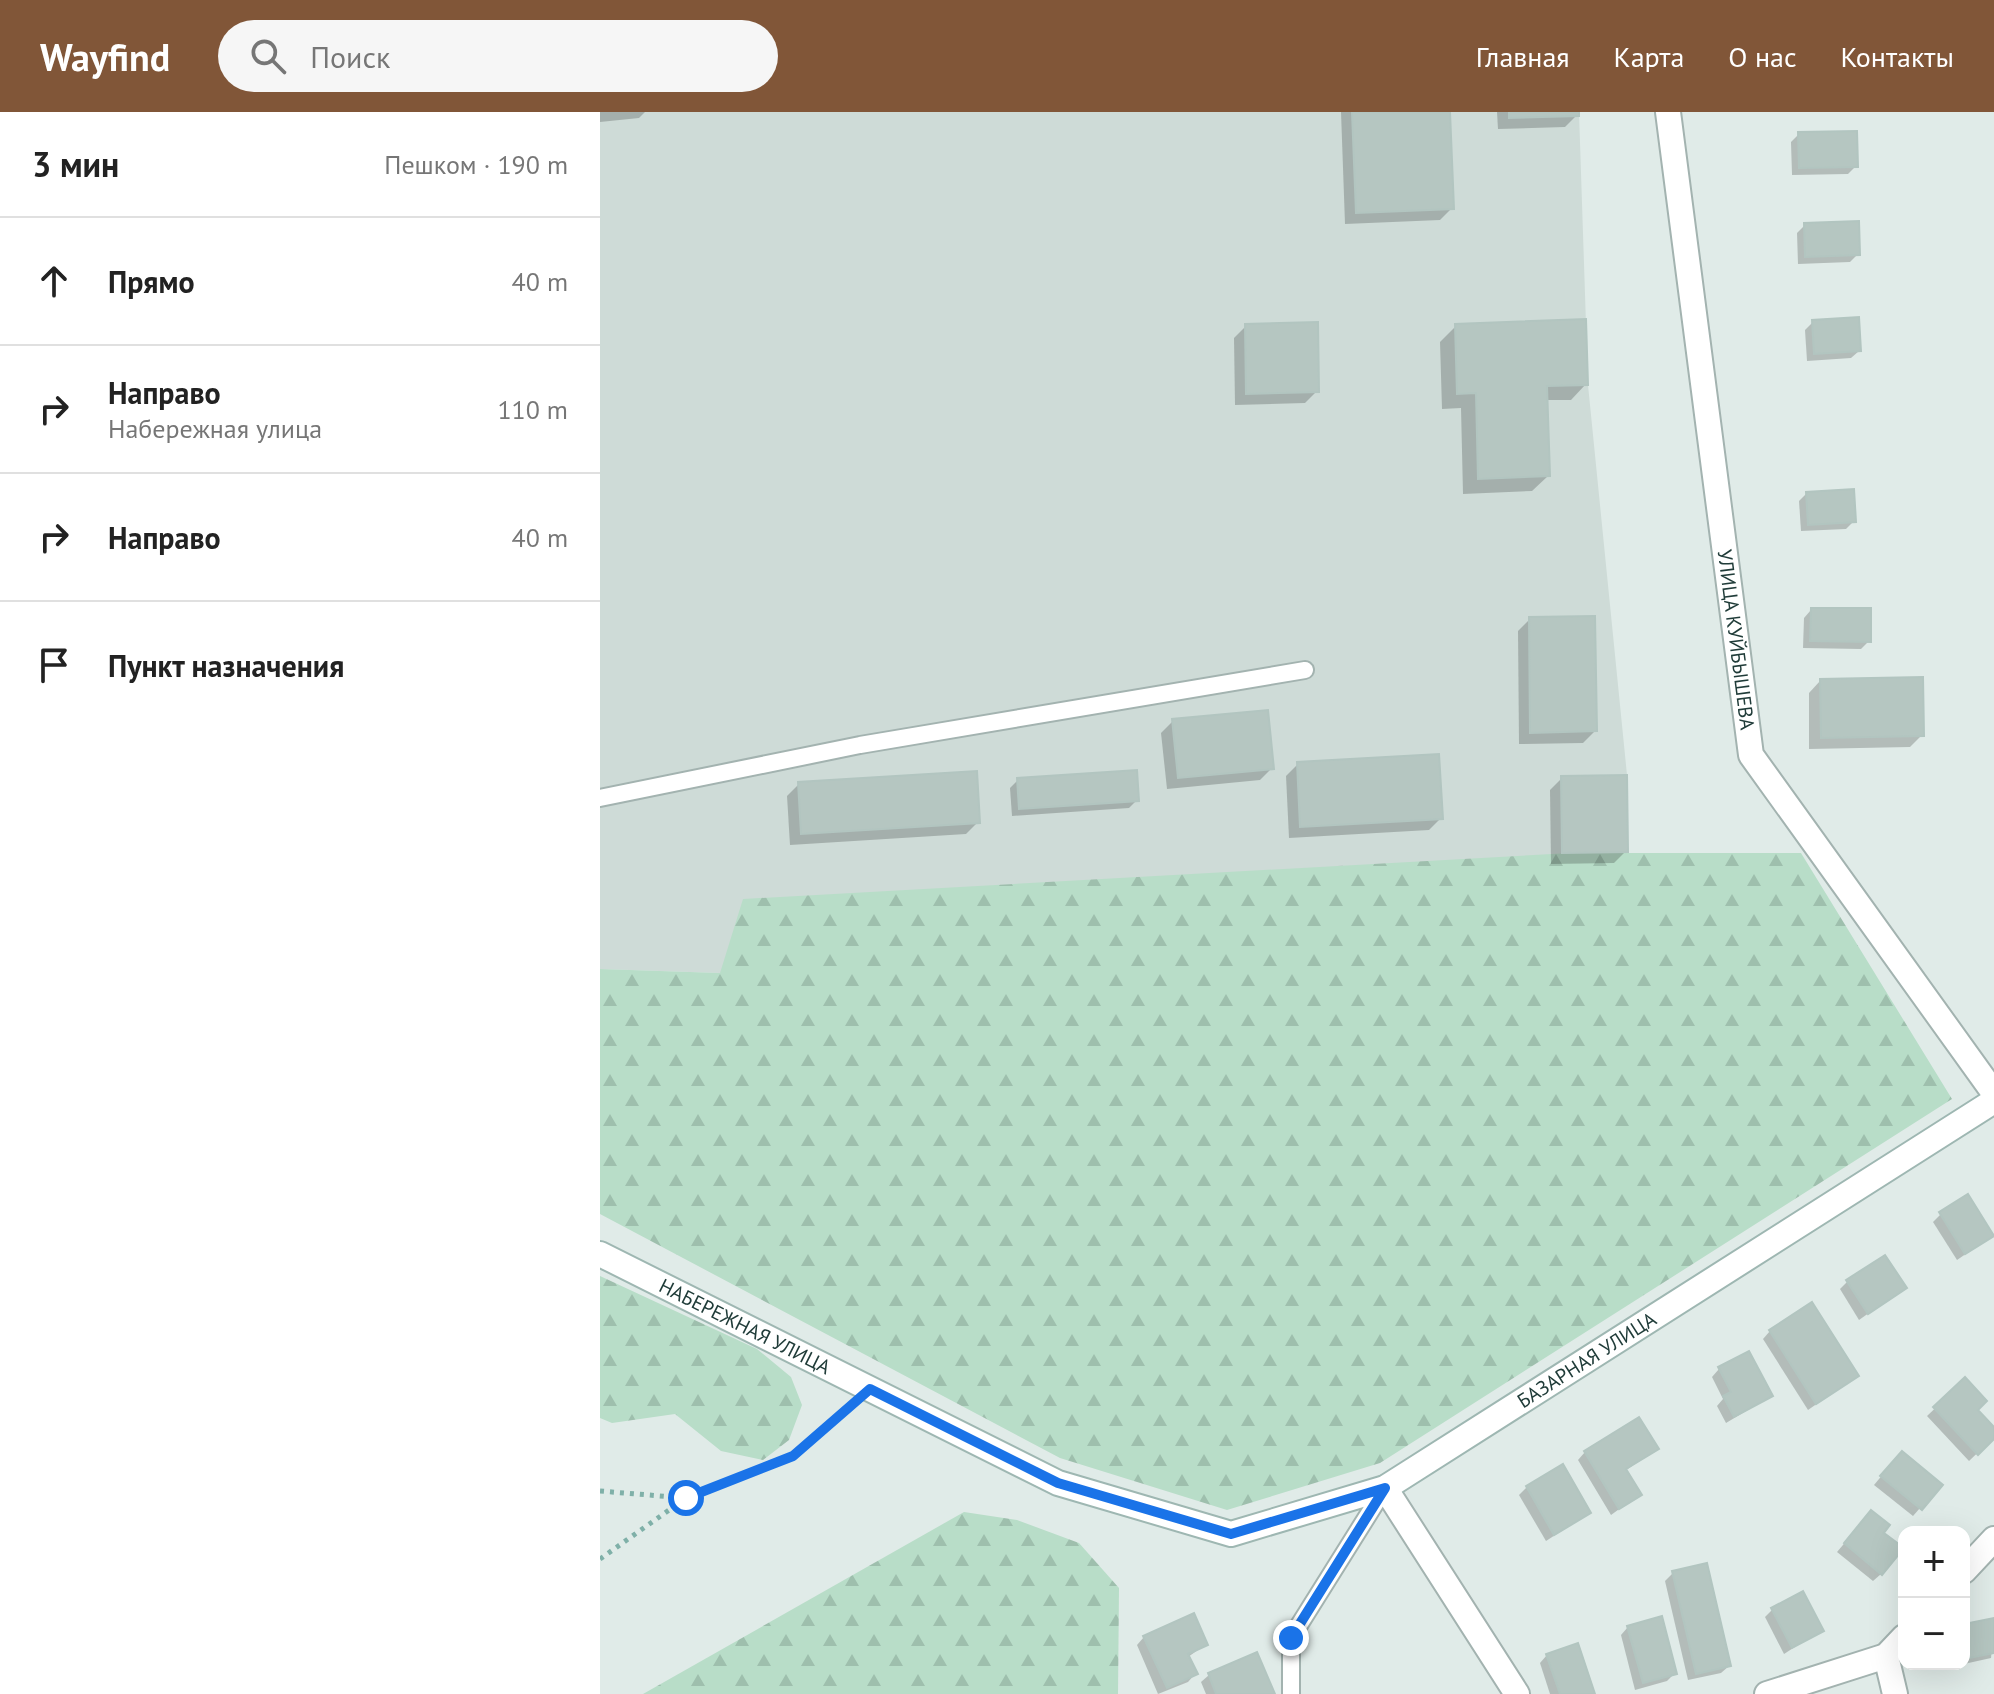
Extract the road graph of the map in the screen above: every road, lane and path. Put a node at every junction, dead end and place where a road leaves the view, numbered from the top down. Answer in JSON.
{"nodes":[{"id":1,"x":1668,"y":112,"type":"edge"},
{"id":2,"x":1305,"y":670,"type":"dead end"},
{"id":3,"x":600,"y":798,"type":"edge"},
{"id":4,"x":1994,"y":1093,"type":"edge"},
{"id":5,"x":1994,"y":1101,"type":"edge"},
{"id":6,"x":600,"y":1254,"type":"edge"},
{"id":7,"x":870,"y":1389,"type":"junction"},
{"id":8,"x":1385,"y":1488,"type":"junction"},
{"id":9,"x":600,"y":1491,"type":"edge"},
{"id":10,"x":686,"y":1498,"type":"junction"},
{"id":11,"x":1994,"y":1539,"type":"edge"},
{"id":12,"x":600,"y":1559,"type":"edge"},
{"id":13,"x":1970,"y":1565,"type":"edge"},
{"id":14,"x":1898,"y":1643,"type":"edge"},
{"id":15,"x":1886,"y":1656,"type":"junction"},
{"id":16,"x":1291,"y":1694,"type":"edge"},
{"id":17,"x":1517,"y":1694,"type":"edge"},
{"id":18,"x":1767,"y":1694,"type":"edge"},
{"id":19,"x":1895,"y":1694,"type":"edge"}],
"edges":[{"from":1,"to":4,"type":"main road","name":"УЛИЦА КУЙБЫШЕВА"},
{"from":2,"to":3,"type":"lane"},
{"from":5,"to":8,"type":"main road","name":"БАЗАРНАЯ УЛИЦА"},
{"from":6,"to":7,"type":"main road","name":"НАБЕРЕЖНАЯ УЛИЦА"},
{"from":7,"to":8,"type":"main road","name":"НАБЕРЕЖНАЯ УЛИЦА"},
{"from":7,"to":10,"type":"path"},
{"from":8,"to":16,"type":"lane"},
{"from":8,"to":17,"type":"main road"},
{"from":9,"to":10,"type":"path"},
{"from":10,"to":12,"type":"path"},
{"from":11,"to":13,"type":"main road"},
{"from":14,"to":15,"type":"main road"},
{"from":15,"to":18,"type":"main road"},
{"from":15,"to":19,"type":"main road"}]}
